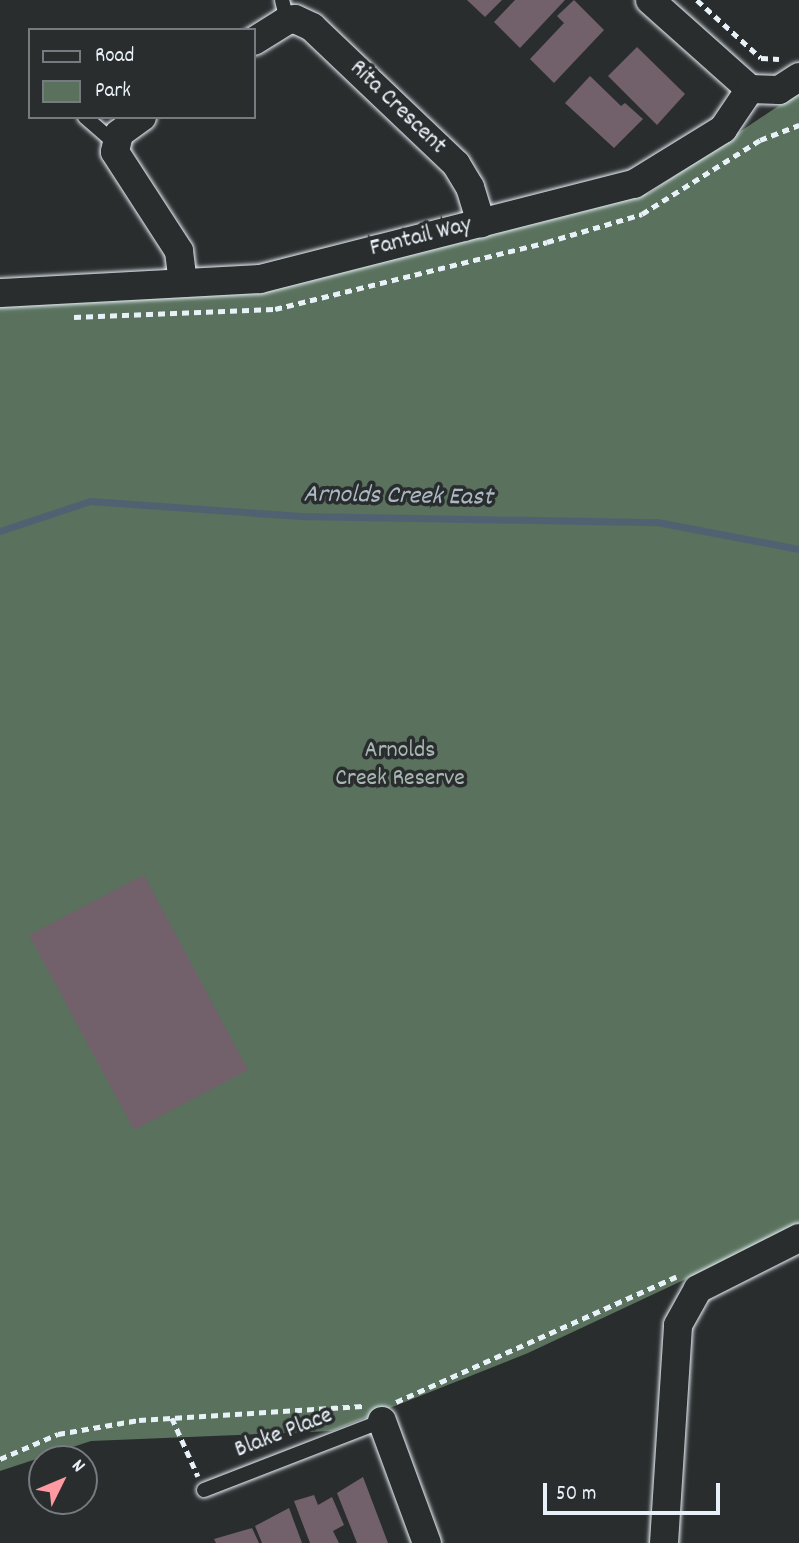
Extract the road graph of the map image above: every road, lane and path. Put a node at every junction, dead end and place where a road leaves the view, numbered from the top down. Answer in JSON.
{"nodes":[{"id":1,"x":650,"y":0,"type":"edge"},
{"id":2,"x":697,"y":0,"type":"edge"},
{"id":3,"x":284,"y":10,"type":"edge"},
{"id":4,"x":256,"y":39,"type":"edge"},
{"id":5,"x":795,"y":65,"type":"edge"},
{"id":6,"x":750,"y":89,"type":"junction"},
{"id":7,"x":87,"y":119,"type":"edge"},
{"id":8,"x":140,"y":119,"type":"edge"},
{"id":9,"x":115,"y":143,"type":"junction"},
{"id":10,"x":481,"y":223,"type":"junction"},
{"id":11,"x":183,"y":283,"type":"junction"},
{"id":12,"x":0,"y":293,"type":"edge"},
{"id":13,"x":799,"y":1238,"type":"edge"},
{"id":14,"x":682,"y":1273,"type":"dead end"},
{"id":15,"x":382,"y":1410,"type":"junction"},
{"id":16,"x":172,"y":1418,"type":"junction"},
{"id":17,"x":0,"y":1459,"type":"edge"},
{"id":18,"x":204,"y":1490,"type":"joint"},
{"id":19,"x":427,"y":1543,"type":"edge"},
{"id":20,"x":664,"y":1543,"type":"edge"}],
"edges":[{"from":1,"to":6,"type":"street"},
{"from":2,"to":5,"type":"path"},
{"from":3,"to":4,"type":"street","name":"Rita Crescent"},
{"from":3,"to":10,"type":"street","name":"Rita Crescent"},
{"from":5,"to":6,"type":"street"},
{"from":6,"to":10,"type":"street","name":"Fantail Way"},
{"from":7,"to":9,"type":"lane"},
{"from":8,"to":9,"type":"street"},
{"from":9,"to":11,"type":"street"},
{"from":10,"to":11,"type":"street","name":"Fantail Way"},
{"from":11,"to":12,"type":"street","name":"Fantail Way"},
{"from":13,"to":20,"type":"street"},
{"from":14,"to":15,"type":"path"},
{"from":15,"to":16,"type":"path"},
{"from":15,"to":18,"type":"lane","name":"Blake Place"},
{"from":15,"to":19,"type":"street"},
{"from":16,"to":17,"type":"path"},
{"from":16,"to":18,"type":"path"}]}
